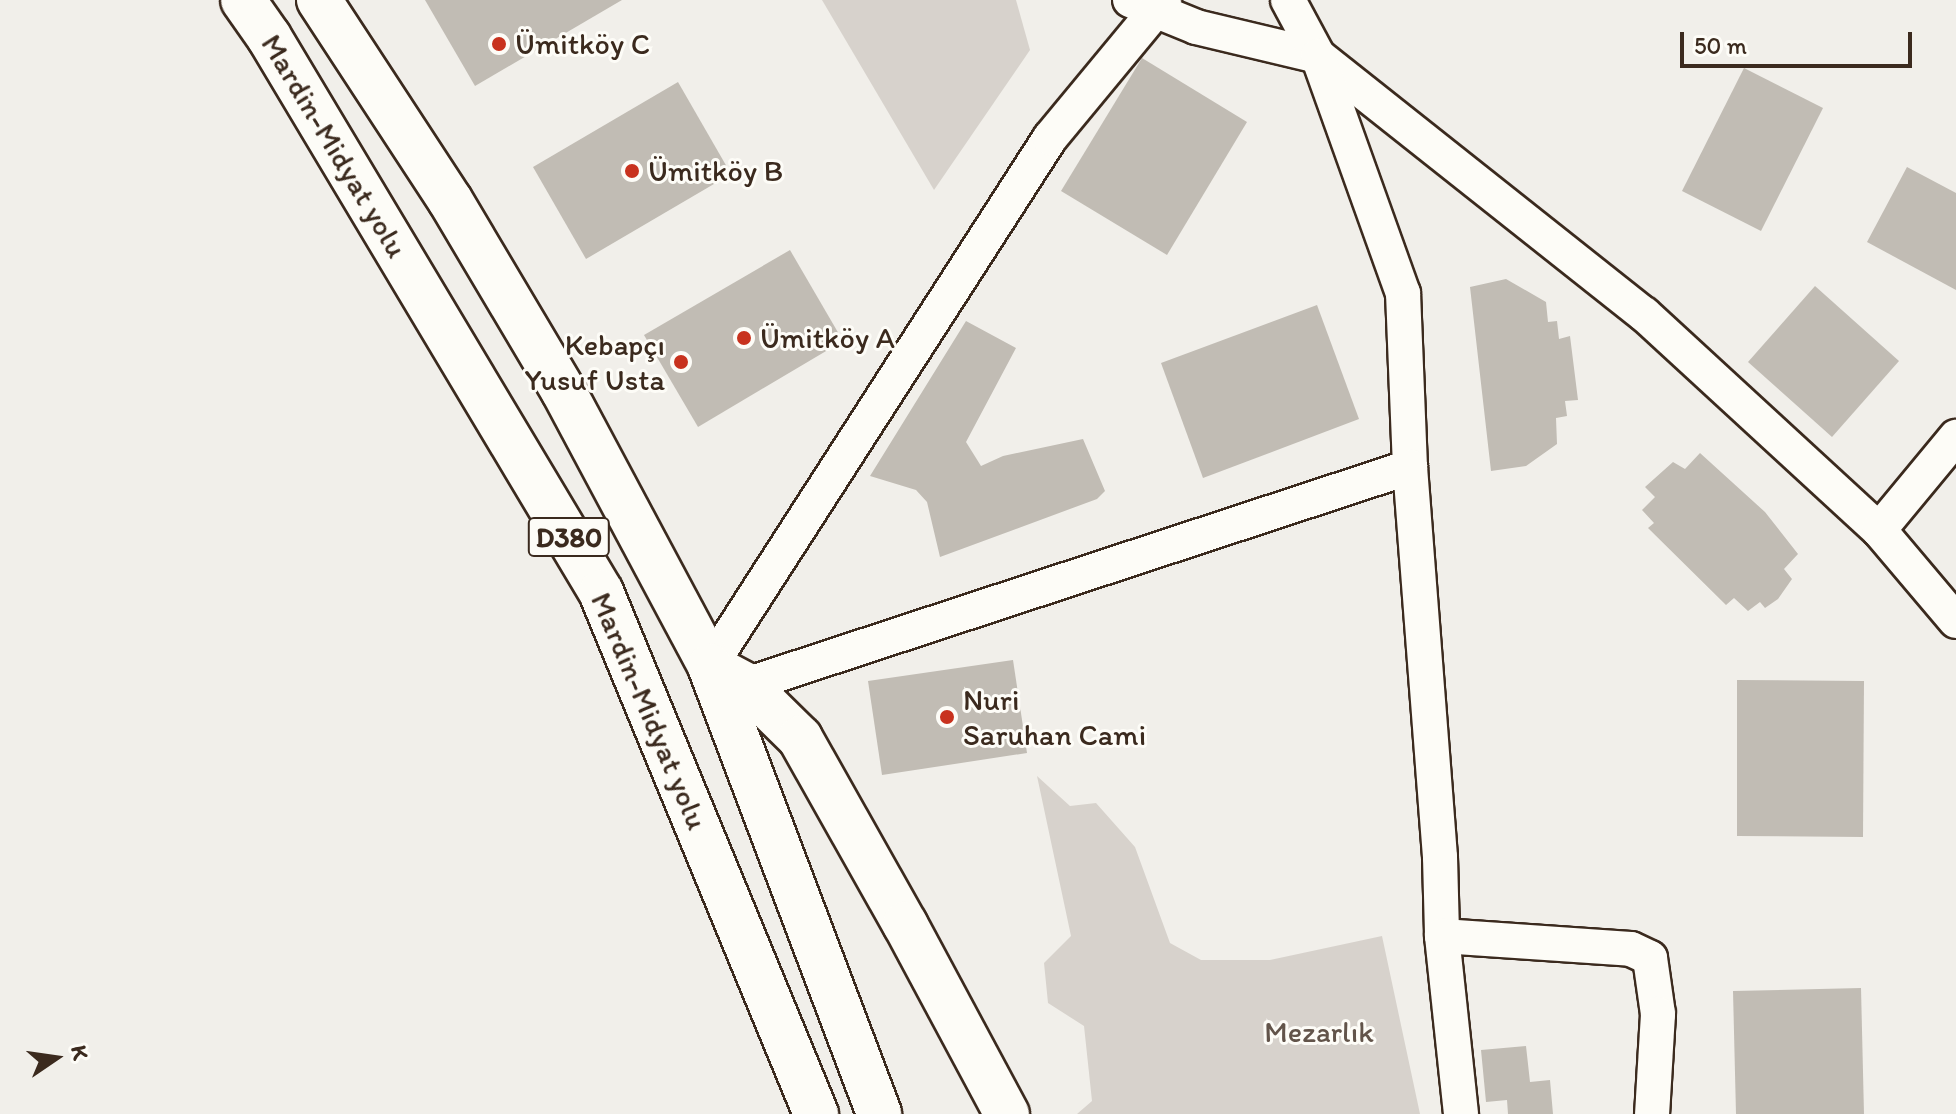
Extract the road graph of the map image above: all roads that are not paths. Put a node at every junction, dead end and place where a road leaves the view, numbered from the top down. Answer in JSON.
{"nodes":[{"id":1,"x":243,"y":0,"type":"edge"},
{"id":2,"x":319,"y":0,"type":"edge"},
{"id":3,"x":1288,"y":0,"type":"edge"},
{"id":4,"x":1149,"y":3,"type":"edge"},
{"id":5,"x":1318,"y":56,"type":"junction"},
{"id":6,"x":1956,"y":437,"type":"edge"},
{"id":7,"x":1410,"y":467,"type":"junction"},
{"id":8,"x":1879,"y":530,"type":"junction"},
{"id":9,"x":1956,"y":621,"type":"edge"},
{"id":10,"x":728,"y":675,"type":"junction"},
{"id":11,"x":1442,"y":936,"type":"junction"},
{"id":12,"x":816,"y":1114,"type":"edge"},
{"id":13,"x":879,"y":1114,"type":"edge"},
{"id":14,"x":1007,"y":1114,"type":"edge"},
{"id":15,"x":1461,"y":1114,"type":"edge"},
{"id":16,"x":1652,"y":1114,"type":"edge"}],
"edges":[{"from":1,"to":12,"type":"main road","name":"Mardin-Midyat yolu","number":"D380"},
{"from":2,"to":10,"type":"main road","number":"D380"},
{"from":3,"to":5,"type":"street"},
{"from":4,"to":5,"type":"street"},
{"from":4,"to":10,"type":"street"},
{"from":5,"to":7,"type":"street"},
{"from":5,"to":8,"type":"street"},
{"from":6,"to":8,"type":"street"},
{"from":7,"to":10,"type":"street"},
{"from":7,"to":11,"type":"street"},
{"from":8,"to":9,"type":"street"},
{"from":10,"to":13,"type":"main road","number":"D380"},
{"from":10,"to":14,"type":"main road"},
{"from":11,"to":15,"type":"street"},
{"from":11,"to":16,"type":"street"}]}
